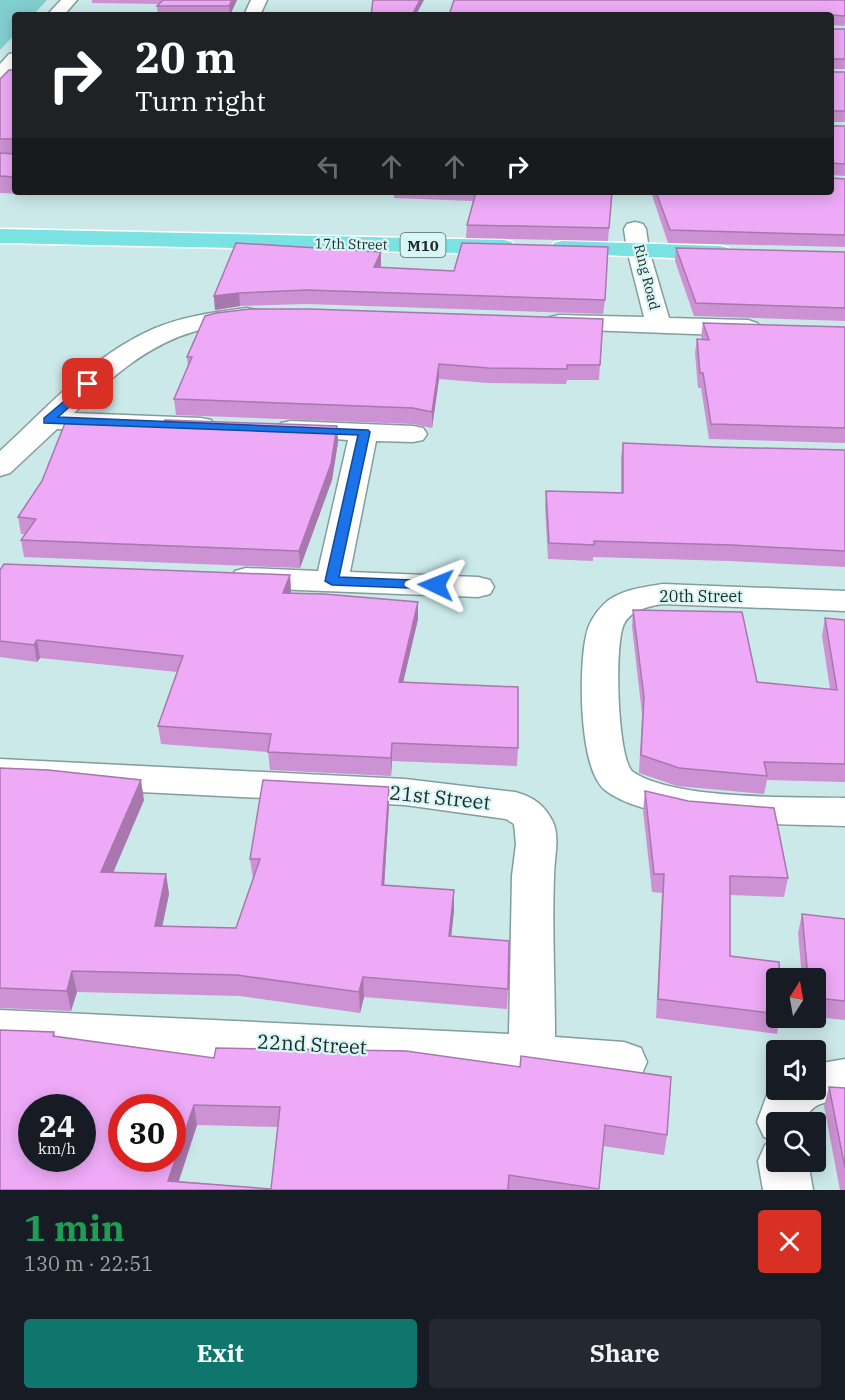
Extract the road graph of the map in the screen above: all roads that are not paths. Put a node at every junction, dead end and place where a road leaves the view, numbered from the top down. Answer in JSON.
{"nodes":[{"id":1,"x":69,"y":0,"type":"edge"},
{"id":2,"x":58,"y":12,"type":"edge"},
{"id":3,"x":12,"y":62,"type":"edge"},
{"id":4,"x":0,"y":74,"type":"edge"},
{"id":5,"x":611,"y":228,"type":"edge"},
{"id":6,"x":0,"y":236,"type":"edge"},
{"id":7,"x":644,"y":236,"type":"junction"},
{"id":8,"x":520,"y":247,"type":"edge"},
{"id":9,"x":544,"y":248,"type":"edge"},
{"id":10,"x":742,"y":253,"type":"edge"},
{"id":11,"x":270,"y":314,"type":"edge"},
{"id":12,"x":531,"y":321,"type":"edge"},
{"id":13,"x":659,"y":326,"type":"junction"},
{"id":14,"x":775,"y":329,"type":"edge"},
{"id":15,"x":48,"y":420,"type":"junction"},
{"id":16,"x":224,"y":427,"type":"edge"},
{"id":17,"x":270,"y":429,"type":"edge"},
{"id":18,"x":364,"y":432,"type":"junction"},
{"id":19,"x":412,"y":434,"type":"dead end"},
{"id":20,"x":0,"y":467,"type":"edge"},
{"id":21,"x":213,"y":576,"type":"edge"},
{"id":22,"x":332,"y":581,"type":"junction"},
{"id":23,"x":478,"y":587,"type":"dead end"},
{"id":24,"x":845,"y":601,"type":"edge"},
{"id":25,"x":0,"y":772,"type":"edge"},
{"id":26,"x":845,"y":812,"type":"edge"},
{"id":27,"x":0,"y":1029,"type":"edge"},
{"id":28,"x":532,"y":1054,"type":"junction"},
{"id":29,"x":624,"y":1062,"type":"dead end"},
{"id":30,"x":845,"y":1079,"type":"edge"},
{"id":31,"x":826,"y":1082,"type":"edge"},
{"id":32,"x":785,"y":1172,"type":"edge"},
{"id":33,"x":788,"y":1190,"type":"edge"}],
"edges":[{"from":1,"to":2,"type":"street"},
{"from":3,"to":4,"type":"street"},
{"from":5,"to":7,"type":"main road"},
{"from":6,"to":8,"type":"main road","name":"17th Street","number":"M10"},
{"from":7,"to":9,"type":"main road"},
{"from":7,"to":10,"type":"main road"},
{"from":7,"to":13,"type":"street","name":"Ring Road"},
{"from":11,"to":15,"type":"street"},
{"from":12,"to":13,"type":"street","name":"Ring Road"},
{"from":13,"to":14,"type":"street","name":"Ring Road"},
{"from":15,"to":16,"type":"street"},
{"from":15,"to":20,"type":"street"},
{"from":17,"to":18,"type":"street"},
{"from":18,"to":19,"type":"street"},
{"from":18,"to":22,"type":"street"},
{"from":21,"to":22,"type":"street"},
{"from":22,"to":23,"type":"street"},
{"from":24,"to":26,"type":"street","name":"20th Street"},
{"from":25,"to":28,"type":"street","name":"21st Street"},
{"from":27,"to":28,"type":"street","name":"22nd Street"},
{"from":28,"to":29,"type":"street","name":"22nd Street"},
{"from":30,"to":31,"type":"street"},
{"from":32,"to":33,"type":"street"}]}
